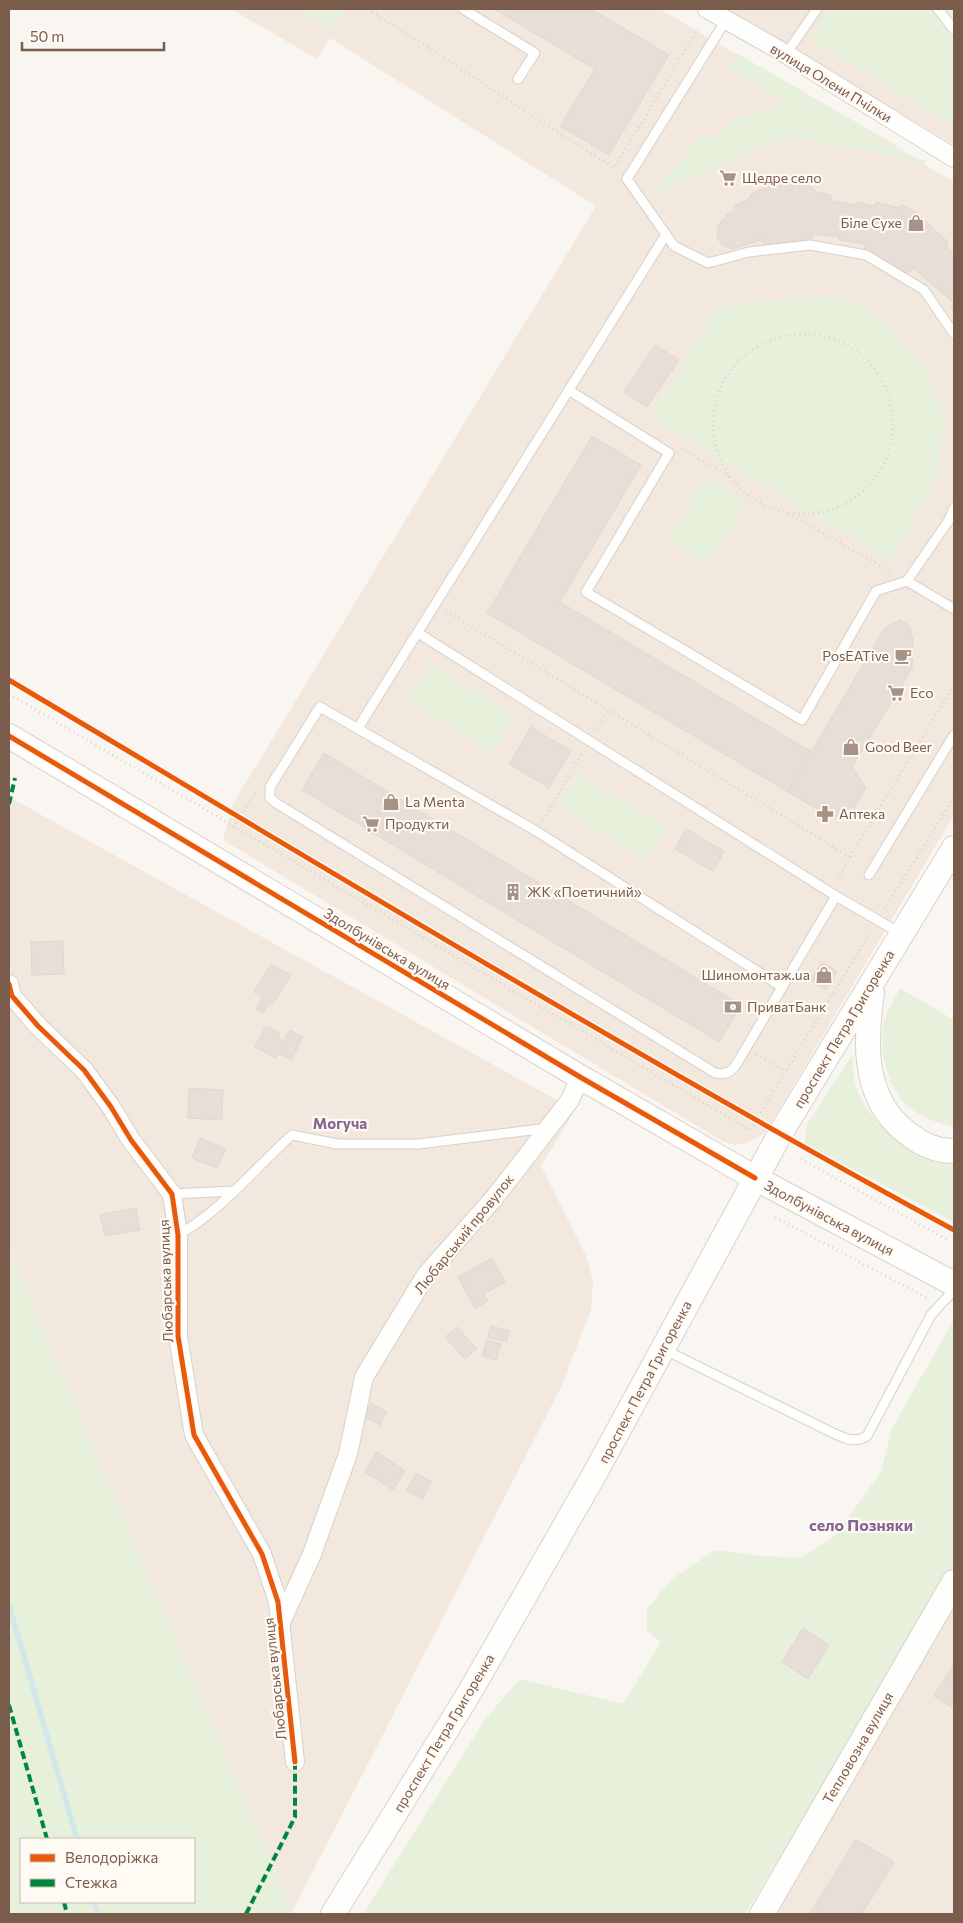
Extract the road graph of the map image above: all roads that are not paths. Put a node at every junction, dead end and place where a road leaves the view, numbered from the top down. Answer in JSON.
{"nodes":[{"id":1,"x":463,"y":9,"type":"edge"},
{"id":2,"x":707,"y":9,"type":"edge"},
{"id":3,"x":817,"y":9,"type":"edge"},
{"id":4,"x":938,"y":9,"type":"edge"},
{"id":5,"x":726,"y":20,"type":"junction"},
{"id":6,"x":954,"y":30,"type":"edge"},
{"id":7,"x":786,"y":54,"type":"junction"},
{"id":8,"x":518,"y":79,"type":"dead end"},
{"id":9,"x":954,"y":158,"type":"edge"},
{"id":10,"x":665,"y":236,"type":"junction"},
{"id":11,"x":954,"y":334,"type":"edge"},
{"id":12,"x":570,"y":391,"type":"junction"},
{"id":13,"x":954,"y":508,"type":"edge"},
{"id":14,"x":907,"y":580,"type":"junction"},
{"id":15,"x":954,"y":609,"type":"edge"},
{"id":16,"x":418,"y":633,"type":"junction"},
{"id":17,"x":358,"y":728,"type":"junction"},
{"id":18,"x":954,"y":735,"type":"edge"},
{"id":19,"x":9,"y":736,"type":"edge"},
{"id":20,"x":954,"y":848,"type":"edge"},
{"id":21,"x":869,"y":875,"type":"dead end"},
{"id":22,"x":836,"y":896,"type":"junction"},
{"id":23,"x":902,"y":934,"type":"junction"},
{"id":24,"x":873,"y":982,"type":"junction"},
{"id":25,"x":9,"y":984,"type":"edge"},
{"id":26,"x":782,"y":987,"type":"junction"},
{"id":27,"x":580,"y":1078,"type":"junction"},
{"id":28,"x":548,"y":1128,"type":"junction"},
{"id":29,"x":954,"y":1151,"type":"edge"},
{"id":30,"x":755,"y":1178,"type":"junction"},
{"id":31,"x":233,"y":1191,"type":"junction"},
{"id":32,"x":172,"y":1194,"type":"junction"},
{"id":33,"x":178,"y":1235,"type":"junction"},
{"id":34,"x":954,"y":1284,"type":"edge"},
{"id":35,"x":954,"y":1290,"type":"edge"},
{"id":36,"x":663,"y":1349,"type":"junction"},
{"id":37,"x":954,"y":1582,"type":"edge"},
{"id":38,"x":281,"y":1622,"type":"junction"},
{"id":39,"x":295,"y":1762,"type":"dead end"},
{"id":40,"x":333,"y":1914,"type":"edge"},
{"id":41,"x":762,"y":1914,"type":"edge"}],
"edges":[{"from":1,"to":8,"type":"lane"},
{"from":2,"to":5,"type":"street","name":"вулиця Олени Пчілки"},
{"from":3,"to":7,"type":"lane"},
{"from":4,"to":6,"type":"lane"},
{"from":5,"to":7,"type":"street","name":"вулиця Олени Пчілки"},
{"from":5,"to":10,"type":"lane"},
{"from":7,"to":9,"type":"street","name":"вулиця Олени Пчілки"},
{"from":10,"to":11,"type":"lane"},
{"from":10,"to":12,"type":"lane"},
{"from":12,"to":14,"type":"lane"},
{"from":12,"to":16,"type":"lane"},
{"from":13,"to":14,"type":"lane"},
{"from":14,"to":15,"type":"lane"},
{"from":16,"to":17,"type":"lane"},
{"from":16,"to":22,"type":"lane"},
{"from":17,"to":26,"type":"lane"},
{"from":17,"to":26,"type":"lane"},
{"from":18,"to":21,"type":"lane"},
{"from":19,"to":27,"type":"main road","name":"Здолбунівська вулиця"},
{"from":20,"to":23,"type":"main road","name":"проспект Петра Григоренка"},
{"from":22,"to":23,"type":"lane"},
{"from":22,"to":26,"type":"lane"},
{"from":23,"to":24,"type":"main road","name":"проспект Петра Григоренка"},
{"from":24,"to":29,"type":"main road"},
{"from":24,"to":30,"type":"main road","name":"проспект Петра Григоренка"},
{"from":25,"to":32,"type":"street","name":"Любарська вулиця"},
{"from":27,"to":28,"type":"street","name":"Любарський провулок"},
{"from":27,"to":30,"type":"main road","name":"Здолбунівська вулиця"},
{"from":28,"to":31,"type":"lane"},
{"from":28,"to":38,"type":"street","name":"Любарський провулок"},
{"from":30,"to":34,"type":"main road","name":"Здолбунівська вулиця"},
{"from":30,"to":36,"type":"main road","name":"проспект Петра Григоренка"},
{"from":31,"to":32,"type":"lane"},
{"from":31,"to":33,"type":"lane"},
{"from":32,"to":33,"type":"street","name":"Любарська вулиця"},
{"from":33,"to":38,"type":"street","name":"Любарська вулиця"},
{"from":35,"to":36,"type":"lane"},
{"from":36,"to":40,"type":"main road","name":"проспект Петра Григоренка"},
{"from":37,"to":41,"type":"main road","name":"Тепловозна вулиця"},
{"from":38,"to":39,"type":"street","name":"Любарська вулиця"}]}
